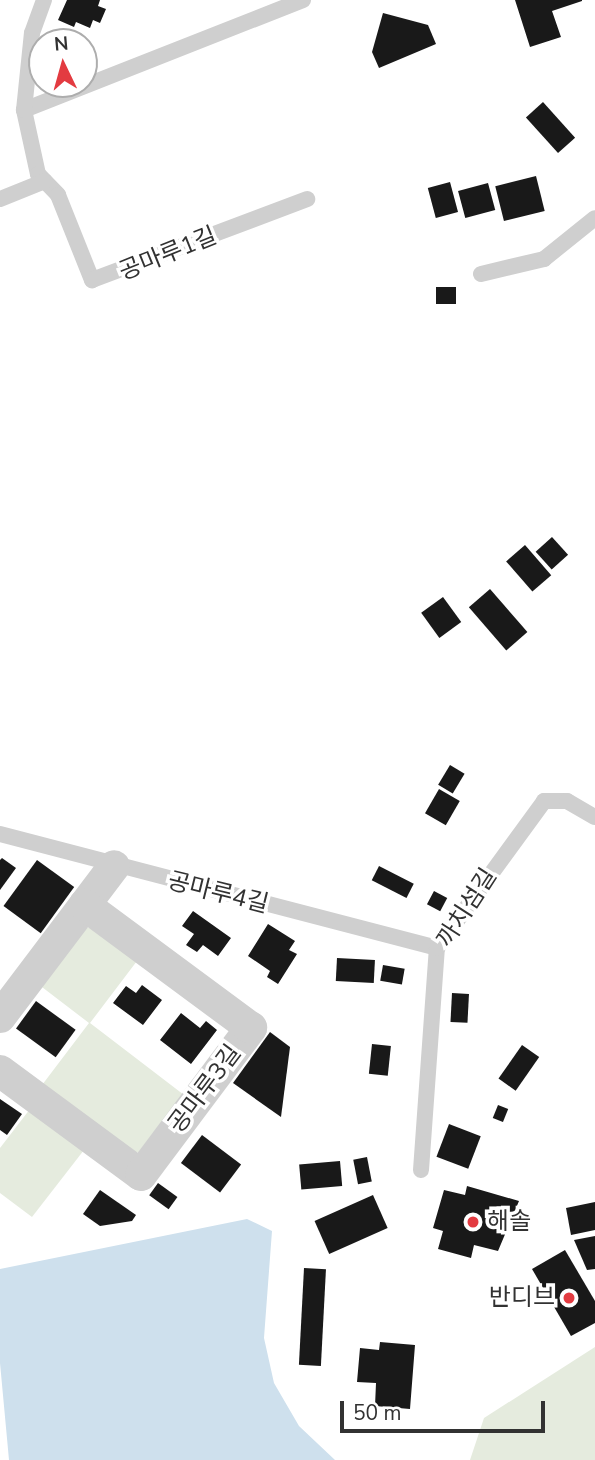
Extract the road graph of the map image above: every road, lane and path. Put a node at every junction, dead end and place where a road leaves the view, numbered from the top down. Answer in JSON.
{"nodes":[{"id":1,"x":44,"y":0,"type":"edge"},
{"id":2,"x":303,"y":0,"type":"edge"},
{"id":3,"x":24,"y":110,"type":"junction"},
{"id":4,"x":45,"y":181,"type":"junction"},
{"id":5,"x":0,"y":199,"type":"edge"},
{"id":6,"x":307,"y":199,"type":"dead end"},
{"id":7,"x":595,"y":218,"type":"edge"},
{"id":8,"x":481,"y":274,"type":"dead end"},
{"id":9,"x":595,"y":817,"type":"edge"},
{"id":10,"x":0,"y":834,"type":"edge"},
{"id":11,"x":114,"y":866,"type":"junction"},
{"id":12,"x":85,"y":905,"type":"junction"},
{"id":13,"x":437,"y":948,"type":"junction"},
{"id":14,"x":0,"y":1017,"type":"edge"},
{"id":15,"x":0,"y":1071,"type":"edge"},
{"id":16,"x":421,"y":1170,"type":"dead end"}],
"edges":[{"from":1,"to":3,"type":"lane","name":"공마루1길"},
{"from":2,"to":3,"type":"lane"},
{"from":3,"to":4,"type":"lane","name":"공마루1길"},
{"from":4,"to":5,"type":"lane"},
{"from":4,"to":6,"type":"lane","name":"공마루1길"},
{"from":7,"to":8,"type":"lane"},
{"from":9,"to":13,"type":"lane","name":"까치섬길"},
{"from":10,"to":11,"type":"lane","name":"공마루4길"},
{"from":11,"to":12,"type":"street"},
{"from":11,"to":13,"type":"lane","name":"공마루4길"},
{"from":12,"to":14,"type":"street"},
{"from":12,"to":15,"type":"street","name":"공마루3길"},
{"from":13,"to":16,"type":"lane","name":"까치섬길"}]}
